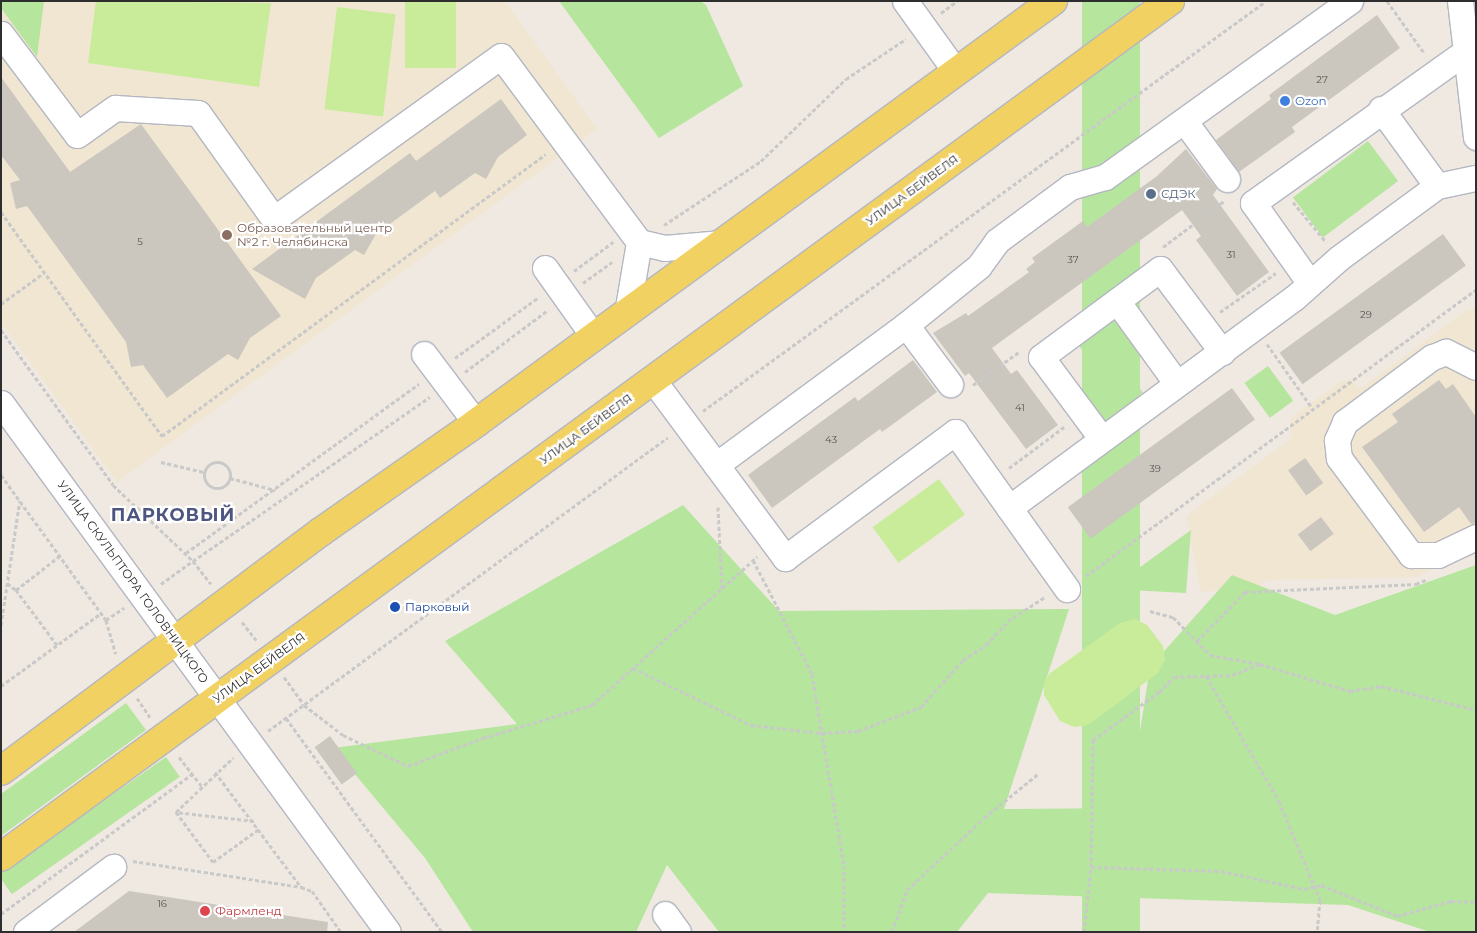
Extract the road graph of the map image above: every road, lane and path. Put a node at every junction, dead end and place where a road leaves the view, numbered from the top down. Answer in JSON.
{"nodes":[{"id":1,"x":905,"y":1,"type":"edge"},
{"id":2,"x":1053,"y":1,"type":"edge"},
{"id":3,"x":1170,"y":1,"type":"edge"},
{"id":4,"x":1266,"y":1,"type":"edge"},
{"id":5,"x":1350,"y":1,"type":"edge"},
{"id":6,"x":1387,"y":1,"type":"edge"},
{"id":7,"x":1460,"y":1,"type":"edge"},
{"id":8,"x":1,"y":34,"type":"edge"},
{"id":9,"x":1466,"y":51,"type":"junction"},
{"id":10,"x":1438,"y":70,"type":"junction"},
{"id":11,"x":956,"y":72,"type":"junction"},
{"id":12,"x":1381,"y":109,"type":"junction"},
{"id":13,"x":1185,"y":122,"type":"junction"},
{"id":14,"x":1476,"y":137,"type":"edge"},
{"id":15,"x":564,"y":141,"type":"junction"},
{"id":16,"x":1476,"y":178,"type":"edge"},
{"id":17,"x":1279,"y":184,"type":"junction"},
{"id":18,"x":1436,"y":186,"type":"junction"},
{"id":19,"x":1229,"y":188,"type":"joint"},
{"id":20,"x":1,"y":212,"type":"edge"},
{"id":21,"x":634,"y":236,"type":"junction"},
{"id":22,"x":722,"y":243,"type":"junction"},
{"id":23,"x":1160,"y":249,"type":"dead end"},
{"id":24,"x":1338,"y":258,"type":"junction"},
{"id":25,"x":1295,"y":260,"type":"junction"},
{"id":26,"x":45,"y":272,"type":"junction"},
{"id":27,"x":551,"y":276,"type":"junction"},
{"id":28,"x":1309,"y":282,"type":"junction"},
{"id":29,"x":1476,"y":288,"type":"edge"},
{"id":30,"x":1117,"y":302,"type":"junction"},
{"id":31,"x":1,"y":304,"type":"edge"},
{"id":32,"x":627,"y":313,"type":"junction"},
{"id":33,"x":906,"y":325,"type":"junction"},
{"id":34,"x":1202,"y":325,"type":"junction"},
{"id":35,"x":1255,"y":327,"type":"junction"},
{"id":36,"x":1,"y":330,"type":"edge"},
{"id":37,"x":594,"y":337,"type":"junction"},
{"id":38,"x":1027,"y":346,"type":"dead end"},
{"id":39,"x":1222,"y":352,"type":"junction"},
{"id":40,"x":430,"y":363,"type":"junction"},
{"id":41,"x":1476,"y":367,"type":"edge"},
{"id":42,"x":653,"y":380,"type":"junction"},
{"id":43,"x":1176,"y":384,"type":"junction"},
{"id":44,"x":958,"y":386,"type":"joint"},
{"id":45,"x":1,"y":403,"type":"edge"},
{"id":46,"x":1313,"y":409,"type":"junction"},
{"id":47,"x":1083,"y":413,"type":"junction"},
{"id":48,"x":476,"y":424,"type":"junction"},
{"id":49,"x":686,"y":424,"type":"junction"},
{"id":50,"x":1102,"y":439,"type":"junction"},
{"id":51,"x":161,"y":462,"type":"dead end"},
{"id":52,"x":716,"y":464,"type":"junction"},
{"id":53,"x":204,"y":472,"type":"junction"},
{"id":54,"x":1,"y":475,"type":"edge"},
{"id":55,"x":230,"y":478,"type":"junction"},
{"id":56,"x":990,"y":481,"type":"junction"},
{"id":57,"x":275,"y":490,"type":"junction"},
{"id":58,"x":20,"y":500,"type":"junction"},
{"id":59,"x":718,"y":504,"type":"dead end"},
{"id":60,"x":1009,"y":508,"type":"junction"},
{"id":61,"x":1476,"y":537,"type":"edge"},
{"id":62,"x":773,"y":542,"type":"junction"},
{"id":63,"x":186,"y":554,"type":"junction"},
{"id":64,"x":61,"y":555,"type":"junction"},
{"id":65,"x":754,"y":560,"type":"junction"},
{"id":66,"x":194,"y":561,"type":"dead end"},
{"id":67,"x":1433,"y":576,"type":"dead end"},
{"id":68,"x":7,"y":583,"type":"junction"},
{"id":69,"x":1067,"y":589,"type":"junction"},
{"id":70,"x":16,"y":590,"type":"junction"},
{"id":71,"x":722,"y":591,"type":"junction"},
{"id":72,"x":1150,"y":611,"type":"dead end"},
{"id":73,"x":101,"y":614,"type":"junction"},
{"id":74,"x":1,"y":625,"type":"edge"},
{"id":75,"x":177,"y":641,"type":"junction"},
{"id":76,"x":1196,"y":641,"type":"junction"},
{"id":77,"x":57,"y":645,"type":"junction"},
{"id":78,"x":1260,"y":664,"type":"junction"},
{"id":79,"x":633,"y":668,"type":"junction"},
{"id":80,"x":1206,"y":676,"type":"junction"},
{"id":81,"x":125,"y":681,"type":"junction"},
{"id":82,"x":1,"y":686,"type":"edge"},
{"id":83,"x":298,"y":697,"type":"dead end"},
{"id":84,"x":218,"y":698,"type":"junction"},
{"id":85,"x":304,"y":705,"type":"junction"},
{"id":86,"x":1476,"y":710,"type":"edge"},
{"id":87,"x":286,"y":718,"type":"junction"},
{"id":88,"x":822,"y":733,"type":"junction"},
{"id":89,"x":165,"y":738,"type":"junction"},
{"id":90,"x":251,"y":744,"type":"junction"},
{"id":91,"x":1,"y":771,"type":"edge"},
{"id":92,"x":215,"y":772,"type":"junction"},
{"id":93,"x":192,"y":774,"type":"junction"},
{"id":94,"x":1038,"y":774,"type":"dead end"},
{"id":95,"x":202,"y":786,"type":"junction"},
{"id":96,"x":176,"y":812,"type":"junction"},
{"id":97,"x":254,"y":822,"type":"junction"},
{"id":98,"x":259,"y":829,"type":"junction"},
{"id":99,"x":1,"y":857,"type":"edge"},
{"id":100,"x":113,"y":867,"type":"joint"},
{"id":101,"x":1091,"y":867,"type":"junction"},
{"id":102,"x":301,"y":886,"type":"junction"},
{"id":103,"x":1314,"y":887,"type":"junction"},
{"id":104,"x":1476,"y":902,"type":"edge"},
{"id":105,"x":1,"y":914,"type":"edge"},
{"id":106,"x":26,"y":932,"type":"edge"},
{"id":107,"x":341,"y":932,"type":"edge"},
{"id":108,"x":388,"y":932,"type":"edge"},
{"id":109,"x":442,"y":932,"type":"edge"},
{"id":110,"x":844,"y":932,"type":"edge"},
{"id":111,"x":892,"y":932,"type":"edge"},
{"id":112,"x":1084,"y":932,"type":"edge"},
{"id":113,"x":1317,"y":932,"type":"edge"}],
"edges":[{"from":1,"to":11,"type":"street"},
{"from":2,"to":11,"type":"main road"},
{"from":3,"to":42,"type":"main road","name":"УЛИЦА БЕЙВЕЛЯ"},
{"from":4,"to":49,"type":"path"},
{"from":5,"to":13,"type":"street"},
{"from":6,"to":10,"type":"path"},
{"from":7,"to":9,"type":"street"},
{"from":8,"to":15,"type":"street"},
{"from":9,"to":10,"type":"street"},
{"from":9,"to":14,"type":"street"},
{"from":10,"to":12,"type":"street"},
{"from":11,"to":22,"type":"main road"},
{"from":12,"to":17,"type":"street"},
{"from":12,"to":18,"type":"street"},
{"from":13,"to":19,"type":"street"},
{"from":13,"to":33,"type":"street"},
{"from":15,"to":21,"type":"street"},
{"from":15,"to":26,"type":"path"},
{"from":16,"to":18,"type":"street"},
{"from":17,"to":24,"type":"path"},
{"from":17,"to":25,"type":"street"},
{"from":18,"to":24,"type":"street"},
{"from":19,"to":23,"type":"path"},
{"from":20,"to":26,"type":"path"},
{"from":21,"to":22,"type":"street"},
{"from":21,"to":27,"type":"path"},
{"from":21,"to":32,"type":"street"},
{"from":22,"to":32,"type":"main road"},
{"from":24,"to":28,"type":"street"},
{"from":25,"to":28,"type":"street"},
{"from":25,"to":34,"type":"path"},
{"from":26,"to":31,"type":"path"},
{"from":27,"to":37,"type":"street"},
{"from":27,"to":40,"type":"path"},
{"from":28,"to":35,"type":"street"},
{"from":29,"to":46,"type":"path"},
{"from":30,"to":34,"type":"street"},
{"from":30,"to":43,"type":"street"},
{"from":30,"to":47,"type":"street"},
{"from":32,"to":37,"type":"main road"},
{"from":33,"to":44,"type":"street"},
{"from":33,"to":52,"type":"street"},
{"from":34,"to":39,"type":"street"},
{"from":35,"to":39,"type":"street"},
{"from":35,"to":46,"type":"path"},
{"from":36,"to":63,"type":"path"},
{"from":37,"to":48,"type":"main road"},
{"from":38,"to":44,"type":"path"},
{"from":39,"to":43,"type":"street"},
{"from":40,"to":48,"type":"street"},
{"from":40,"to":57,"type":"path"},
{"from":41,"to":61,"type":"street"},
{"from":42,"to":49,"type":"street"},
{"from":42,"to":84,"type":"main road","name":"УЛИЦА БЕЙВЕЛЯ"},
{"from":43,"to":50,"type":"street"},
{"from":45,"to":75,"type":"street","name":"УЛИЦА СКУЛЬПТОРА ГОЛОВНИЦКОГО"},
{"from":46,"to":69,"type":"path"},
{"from":47,"to":50,"type":"street"},
{"from":47,"to":56,"type":"path"},
{"from":48,"to":75,"type":"main road"},
{"from":49,"to":52,"type":"street"},
{"from":49,"to":85,"type":"path"},
{"from":50,"to":60,"type":"street"},
{"from":51,"to":53,"type":"path"},
{"from":52,"to":62,"type":"street"},
{"from":53,"to":55,"type":"path"},
{"from":53,"to":55,"type":"path"},
{"from":54,"to":58,"type":"path"},
{"from":55,"to":57,"type":"path"},
{"from":56,"to":60,"type":"street"},
{"from":56,"to":62,"type":"street"},
{"from":57,"to":63,"type":"path"},
{"from":58,"to":64,"type":"path"},
{"from":58,"to":68,"type":"path"},
{"from":59,"to":71,"type":"path"},
{"from":60,"to":69,"type":"street"},
{"from":62,"to":65,"type":"path"},
{"from":63,"to":66,"type":"path"},
{"from":64,"to":70,"type":"path"},
{"from":64,"to":73,"type":"path"},
{"from":65,"to":71,"type":"path"},
{"from":65,"to":88,"type":"path"},
{"from":67,"to":76,"type":"path"},
{"from":68,"to":70,"type":"path"},
{"from":68,"to":74,"type":"path"},
{"from":69,"to":88,"type":"path"},
{"from":70,"to":77,"type":"path"},
{"from":71,"to":79,"type":"path"},
{"from":72,"to":76,"type":"path"},
{"from":73,"to":77,"type":"path"},
{"from":73,"to":81,"type":"path"},
{"from":75,"to":81,"type":"main road"},
{"from":75,"to":84,"type":"street","name":"УЛИЦА СКУЛЬПТОРА ГОЛОВНИЦКОГО"},
{"from":76,"to":78,"type":"path"},
{"from":77,"to":82,"type":"path"},
{"from":78,"to":80,"type":"path"},
{"from":78,"to":86,"type":"path"},
{"from":79,"to":85,"type":"path"},
{"from":79,"to":88,"type":"path"},
{"from":80,"to":101,"type":"path"},
{"from":80,"to":103,"type":"path"},
{"from":81,"to":89,"type":"path"},
{"from":81,"to":91,"type":"main road"},
{"from":83,"to":85,"type":"path"},
{"from":84,"to":89,"type":"main road","name":"УЛИЦА БЕЙВЕЛЯ"},
{"from":84,"to":90,"type":"street","name":"УЛИЦА СКУЛЬПТОРА ГОЛОВНИЦКОГО"},
{"from":85,"to":87,"type":"path"},
{"from":87,"to":90,"type":"path"},
{"from":87,"to":109,"type":"path"},
{"from":88,"to":110,"type":"path"},
{"from":89,"to":93,"type":"path"},
{"from":89,"to":99,"type":"main road","name":"УЛИЦА БЕЙВЕЛЯ"},
{"from":90,"to":92,"type":"path"},
{"from":90,"to":108,"type":"street","name":"УЛИЦА СКУЛЬПТОРА ГОЛОВНИЦКОГО"},
{"from":92,"to":95,"type":"path"},
{"from":92,"to":97,"type":"path"},
{"from":93,"to":95,"type":"path"},
{"from":93,"to":105,"type":"path"},
{"from":94,"to":111,"type":"path"},
{"from":95,"to":96,"type":"path"},
{"from":96,"to":97,"type":"path"},
{"from":96,"to":98,"type":"path"},
{"from":97,"to":98,"type":"path"},
{"from":98,"to":102,"type":"path"},
{"from":100,"to":102,"type":"path"},
{"from":100,"to":106,"type":"street"},
{"from":101,"to":103,"type":"path"},
{"from":101,"to":112,"type":"path"},
{"from":102,"to":107,"type":"path"},
{"from":103,"to":104,"type":"path"},
{"from":103,"to":113,"type":"path"}]}
